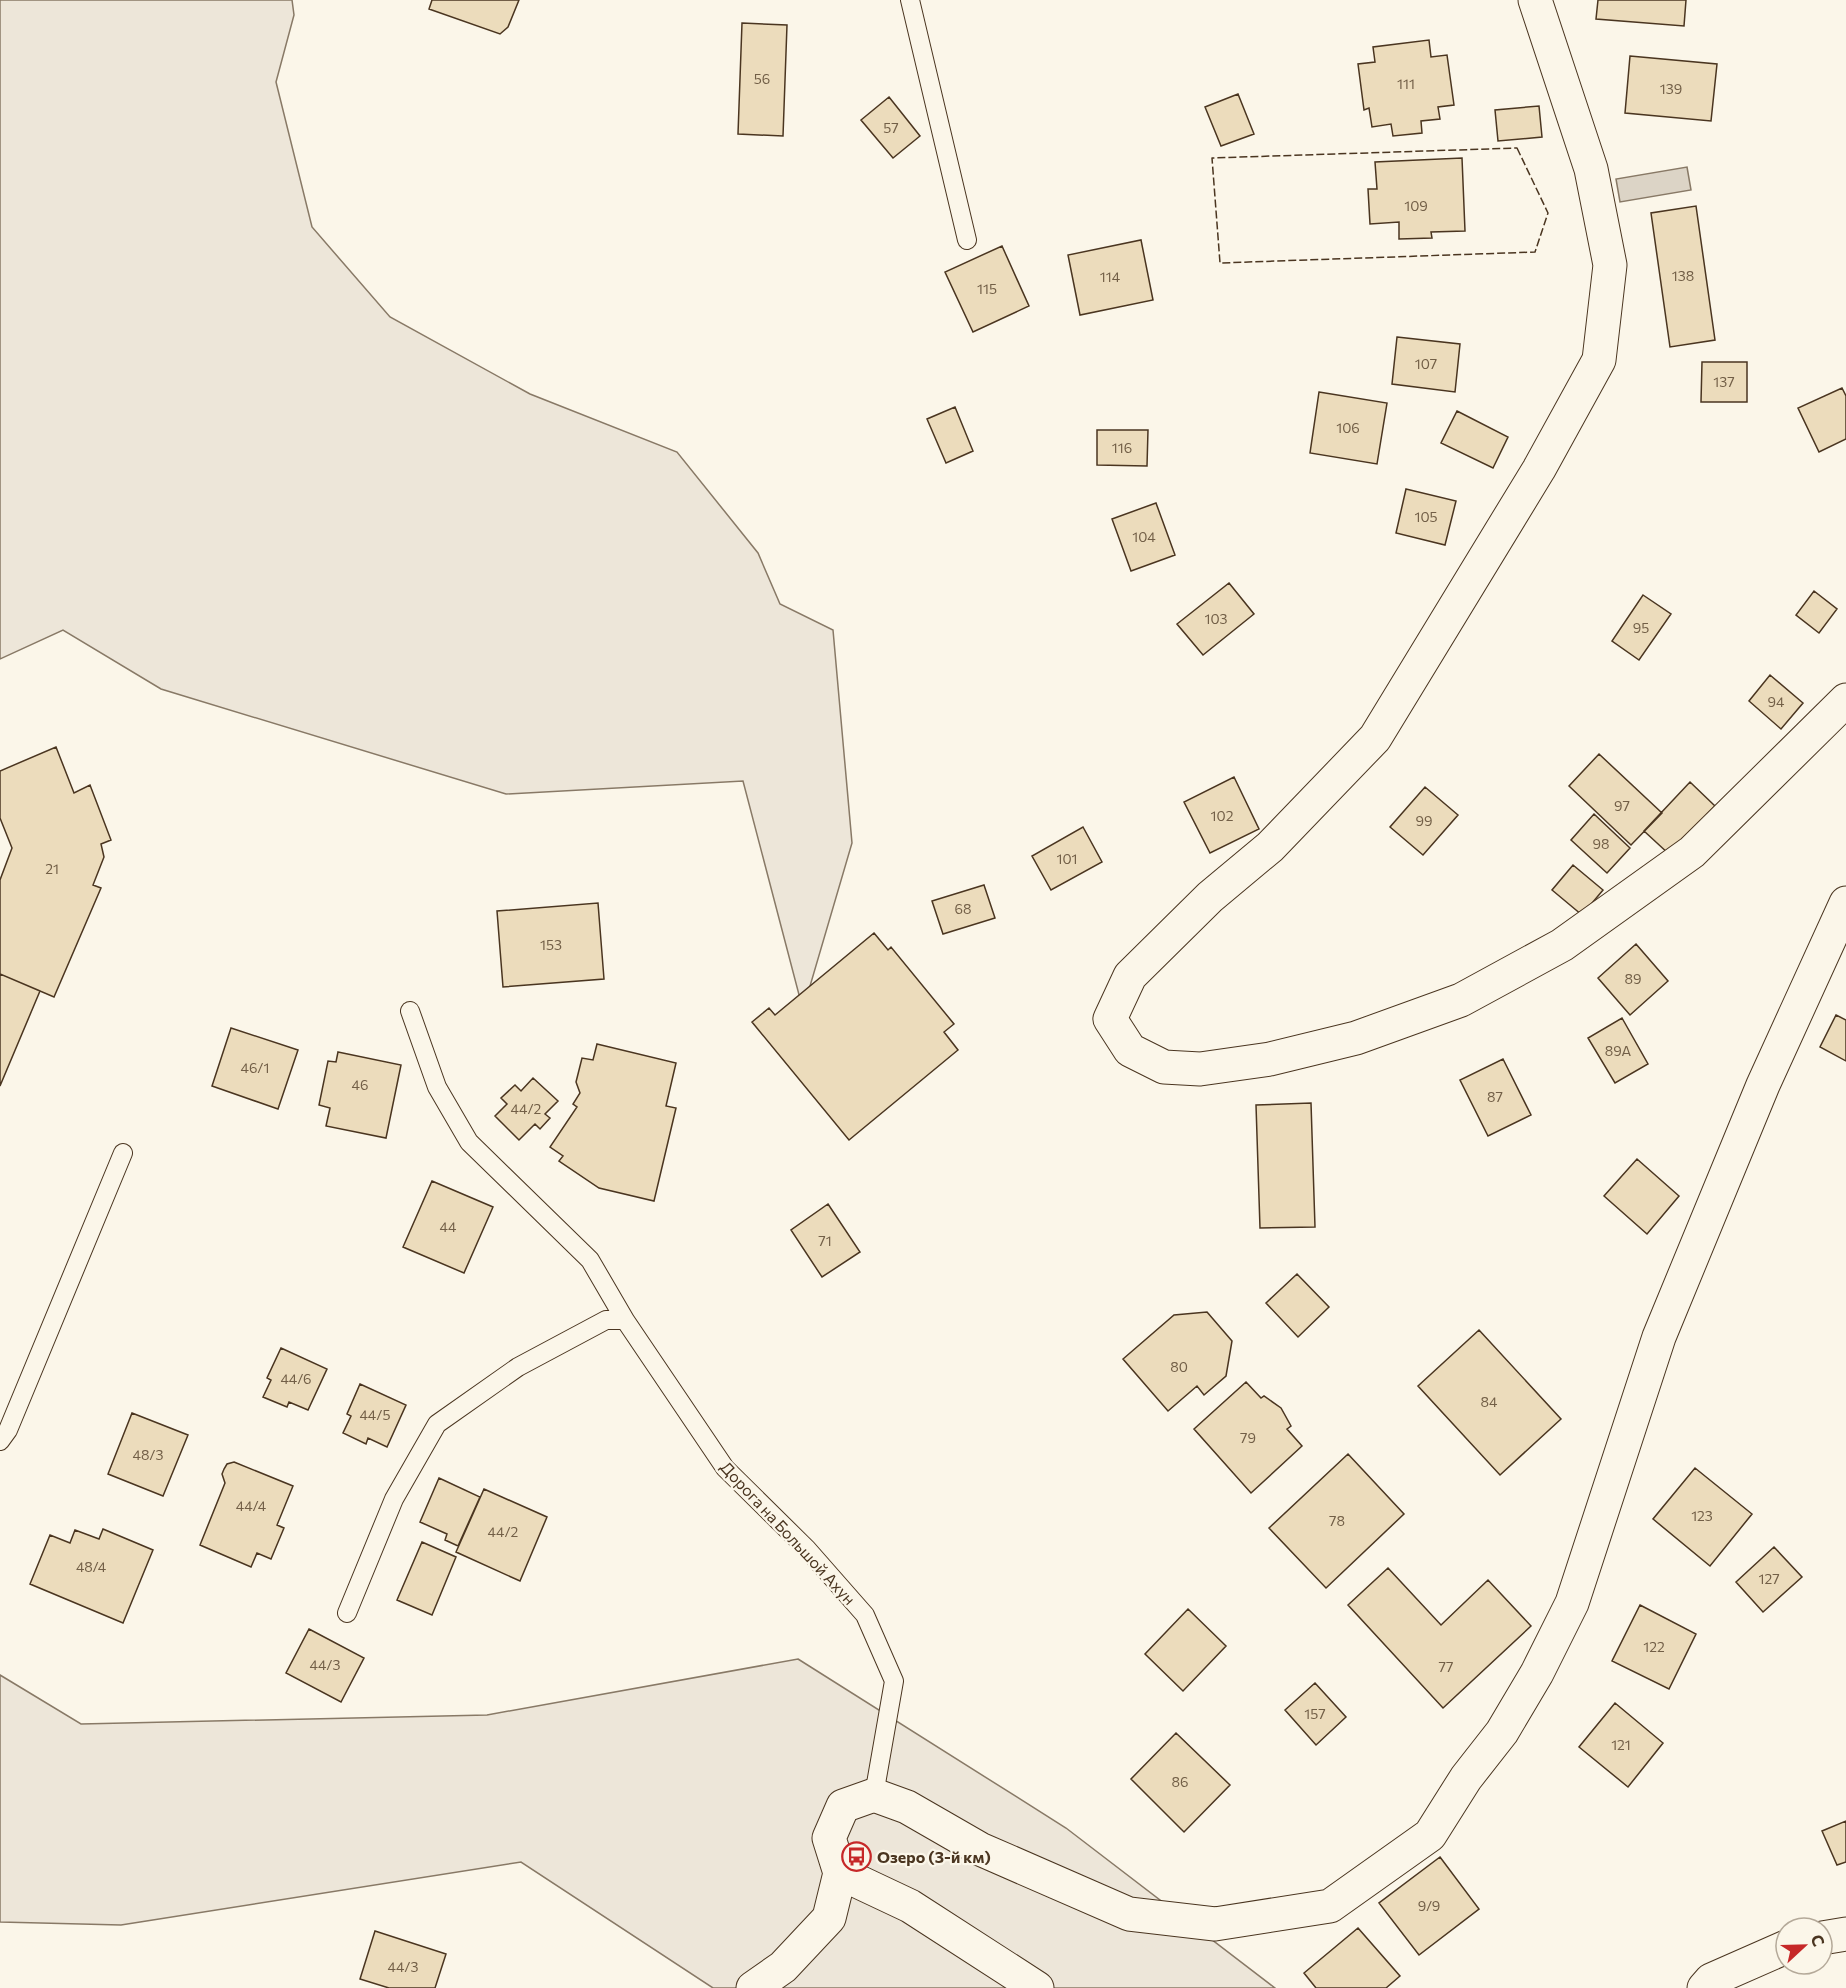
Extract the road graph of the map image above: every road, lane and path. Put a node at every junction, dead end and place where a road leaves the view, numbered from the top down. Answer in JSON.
{"nodes":[{"id":1,"x":910,"y":0,"type":"edge"},
{"id":2,"x":1535,"y":0,"type":"edge"},
{"id":3,"x":967,"y":240,"type":"dead end"},
{"id":4,"x":1846,"y":700,"type":"edge"},
{"id":5,"x":1846,"y":903,"type":"edge"},
{"id":6,"x":410,"y":1011,"type":"dead end"},
{"id":7,"x":123,"y":1153,"type":"dead end"},
{"id":8,"x":625,"y":1320,"type":"junction"},
{"id":9,"x":0,"y":1441,"type":"edge"},
{"id":10,"x":347,"y":1613,"type":"dead end"},
{"id":11,"x":874,"y":1795,"type":"junction"},
{"id":12,"x":840,"y":1873,"type":"junction"},
{"id":13,"x":1774,"y":1952,"type":"edge"},
{"id":14,"x":753,"y":1988,"type":"edge"},
{"id":15,"x":1036,"y":1988,"type":"edge"},
{"id":16,"x":1704,"y":1988,"type":"edge"}],
"edges":[{"from":1,"to":3,"type":"lane"},
{"from":2,"to":4,"type":"street"},
{"from":5,"to":11,"type":"street"},
{"from":6,"to":8,"type":"lane","name":"Дорога на Большой Ахун"},
{"from":7,"to":9,"type":"lane"},
{"from":8,"to":10,"type":"lane"},
{"from":8,"to":11,"type":"lane","name":"Дорога на Большой Ахун"},
{"from":11,"to":12,"type":"street"},
{"from":12,"to":14,"type":"street"},
{"from":12,"to":15,"type":"street"},
{"from":13,"to":16,"type":"street"}]}
